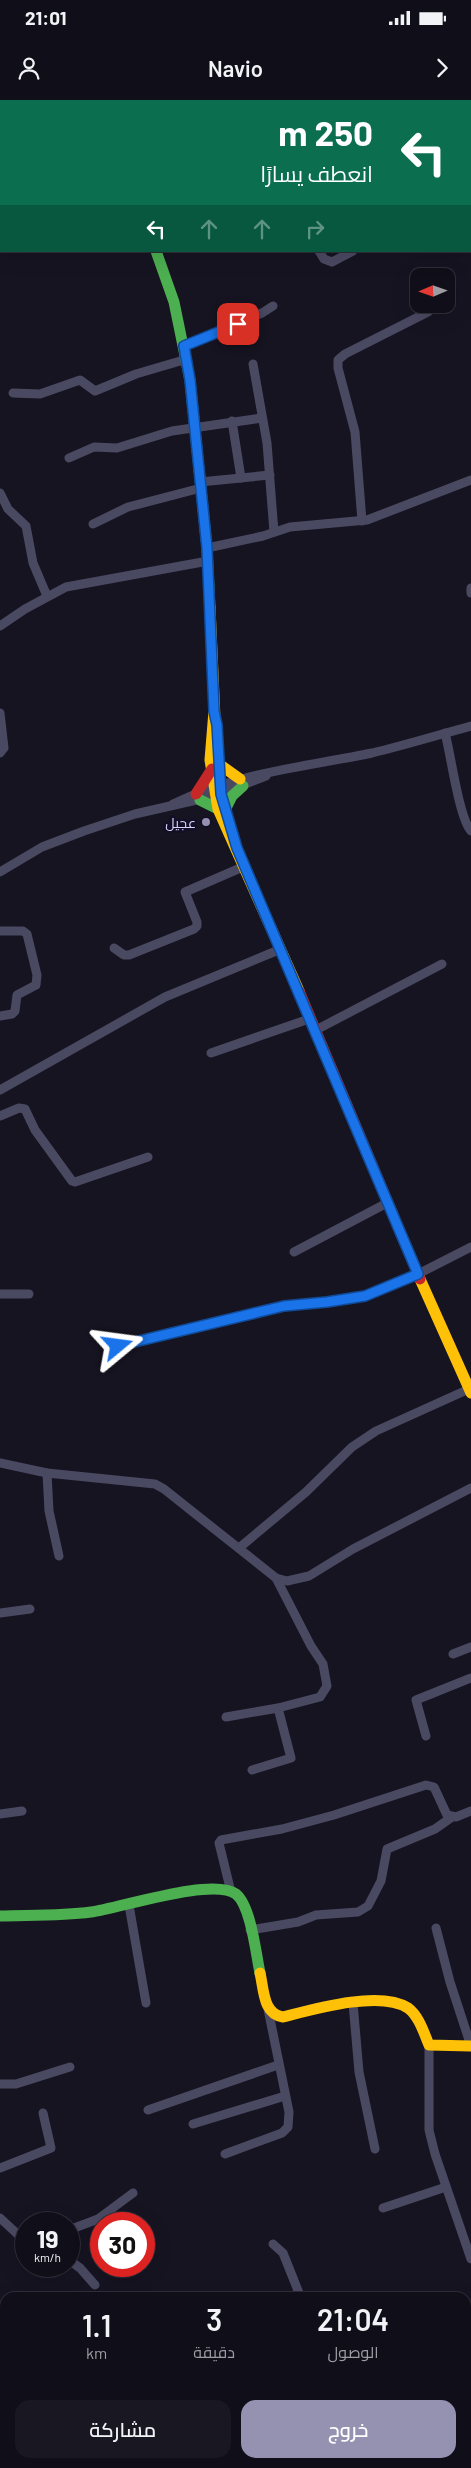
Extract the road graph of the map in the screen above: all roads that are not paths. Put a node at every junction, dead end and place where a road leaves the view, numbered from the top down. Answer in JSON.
{"nodes":[{"id":1,"x":156,"y":252,"type":"edge"},
{"id":2,"x":320,"y":252,"type":"edge"},
{"id":3,"x":351,"y":252,"type":"edge"},
{"id":4,"x":273,"y":306,"type":"dead end"},
{"id":5,"x":426,"y":313,"type":"edge"},
{"id":6,"x":184,"y":346,"type":"junction"},
{"id":7,"x":187,"y":360,"type":"junction"},
{"id":8,"x":253,"y":364,"type":"dead end"},
{"id":9,"x":13,"y":393,"type":"dead end"},
{"id":10,"x":262,"y":418,"type":"junction"},
{"id":11,"x":232,"y":421,"type":"junction"},
{"id":12,"x":195,"y":428,"type":"junction"},
{"id":13,"x":69,"y":458,"type":"dead end"},
{"id":14,"x":270,"y":475,"type":"junction"},
{"id":15,"x":240,"y":478,"type":"junction"},
{"id":16,"x":471,"y":480,"type":"edge"},
{"id":17,"x":200,"y":485,"type":"junction"},
{"id":18,"x":0,"y":493,"type":"edge"},
{"id":19,"x":362,"y":521,"type":"junction"},
{"id":20,"x":93,"y":524,"type":"dead end"},
{"id":21,"x":274,"y":532,"type":"junction"},
{"id":22,"x":207,"y":548,"type":"junction"},
{"id":23,"x":208,"y":561,"type":"junction"},
{"id":24,"x":471,"y":588,"type":"edge"},
{"id":25,"x":471,"y":593,"type":"edge"},
{"id":26,"x":47,"y":596,"type":"junction"},
{"id":27,"x":0,"y":626,"type":"edge"},
{"id":28,"x":0,"y":713,"type":"edge"},
{"id":29,"x":471,"y":726,"type":"edge"},
{"id":30,"x":445,"y":733,"type":"junction"},
{"id":31,"x":0,"y":753,"type":"edge"},
{"id":32,"x":215,"y":766,"type":"junction"},
{"id":33,"x":242,"y":782,"type":"junction"},
{"id":34,"x":217,"y":791,"type":"junction"},
{"id":35,"x":198,"y":797,"type":"junction"},
{"id":36,"x":222,"y":809,"type":"junction"},
{"id":37,"x":471,"y":831,"type":"edge"},
{"id":38,"x":245,"y":866,"type":"junction"},
{"id":39,"x":0,"y":872,"type":"edge"},
{"id":40,"x":0,"y":931,"type":"edge"},
{"id":41,"x":114,"y":948,"type":"dead end"},
{"id":42,"x":281,"y":949,"type":"junction"},
{"id":43,"x":442,"y":964,"type":"dead end"},
{"id":44,"x":0,"y":1016,"type":"edge"},
{"id":45,"x":309,"y":1019,"type":"junction"},
{"id":46,"x":314,"y":1031,"type":"junction"},
{"id":47,"x":211,"y":1053,"type":"dead end"},
{"id":48,"x":0,"y":1090,"type":"edge"},
{"id":49,"x":0,"y":1116,"type":"edge"},
{"id":50,"x":148,"y":1158,"type":"dead end"},
{"id":51,"x":388,"y":1203,"type":"junction"},
{"id":52,"x":471,"y":1247,"type":"edge"},
{"id":53,"x":294,"y":1252,"type":"dead end"},
{"id":54,"x":418,"y":1274,"type":"junction"},
{"id":55,"x":0,"y":1294,"type":"edge"},
{"id":56,"x":29,"y":1294,"type":"dead end"},
{"id":57,"x":118,"y":1346,"type":"dead end"},
{"id":58,"x":470,"y":1391,"type":"edge"},
{"id":59,"x":0,"y":1464,"type":"edge"},
{"id":60,"x":47,"y":1473,"type":"junction"},
{"id":61,"x":471,"y":1488,"type":"edge"},
{"id":62,"x":239,"y":1548,"type":"junction"},
{"id":63,"x":59,"y":1556,"type":"dead end"},
{"id":64,"x":276,"y":1578,"type":"junction"},
{"id":65,"x":30,"y":1609,"type":"dead end"},
{"id":66,"x":0,"y":1614,"type":"edge"},
{"id":67,"x":471,"y":1647,"type":"edge"},
{"id":68,"x":453,"y":1654,"type":"dead end"},
{"id":69,"x":471,"y":1678,"type":"edge"},
{"id":70,"x":278,"y":1708,"type":"junction"},
{"id":71,"x":226,"y":1717,"type":"dead end"},
{"id":72,"x":426,"y":1736,"type":"dead end"},
{"id":73,"x":252,"y":1770,"type":"dead end"},
{"id":74,"x":22,"y":1811,"type":"dead end"},
{"id":75,"x":471,"y":1811,"type":"edge"},
{"id":76,"x":0,"y":1814,"type":"edge"},
{"id":77,"x":452,"y":1817,"type":"junction"},
{"id":78,"x":231,"y":1892,"type":"junction"},
{"id":79,"x":129,"y":1905,"type":"junction"},
{"id":80,"x":0,"y":1916,"type":"edge"},
{"id":81,"x":436,"y":1928,"type":"dead end"},
{"id":82,"x":250,"y":1930,"type":"junction"},
{"id":83,"x":146,"y":2003,"type":"dead end"},
{"id":84,"x":353,"y":2003,"type":"junction"},
{"id":85,"x":268,"y":2008,"type":"junction"},
{"id":86,"x":429,"y":2045,"type":"junction"},
{"id":87,"x":471,"y":2046,"type":"edge"},
{"id":88,"x":278,"y":2065,"type":"junction"},
{"id":89,"x":70,"y":2067,"type":"dead end"},
{"id":90,"x":0,"y":2084,"type":"edge"},
{"id":91,"x":285,"y":2096,"type":"junction"},
{"id":92,"x":148,"y":2110,"type":"dead end"},
{"id":93,"x":43,"y":2113,"type":"dead end"},
{"id":94,"x":193,"y":2124,"type":"dead end"},
{"id":95,"x":375,"y":2149,"type":"dead end"},
{"id":96,"x":225,"y":2154,"type":"dead end"},
{"id":97,"x":0,"y":2168,"type":"edge"},
{"id":98,"x":446,"y":2187,"type":"junction"},
{"id":99,"x":133,"y":2193,"type":"dead end"},
{"id":100,"x":383,"y":2208,"type":"dead end"},
{"id":101,"x":0,"y":2216,"type":"edge"},
{"id":102,"x":80,"y":2226,"type":"edge"},
{"id":103,"x":15,"y":2231,"type":"edge"},
{"id":104,"x":273,"y":2244,"type":"dead end"},
{"id":105,"x":471,"y":2257,"type":"edge"},
{"id":106,"x":80,"y":2268,"type":"edge"},
{"id":107,"x":95,"y":2285,"type":"dead end"},
{"id":108,"x":299,"y":2292,"type":"edge"}],
"edges":[{"from":1,"to":6,"type":"main road"},
{"from":2,"to":3,"type":"street"},
{"from":4,"to":6,"type":"street"},
{"from":5,"to":19,"type":"street"},
{"from":6,"to":7,"type":"main road"},
{"from":7,"to":9,"type":"street"},
{"from":7,"to":12,"type":"main road"},
{"from":8,"to":10,"type":"street"},
{"from":10,"to":11,"type":"street"},
{"from":10,"to":14,"type":"street"},
{"from":11,"to":12,"type":"street"},
{"from":11,"to":15,"type":"street"},
{"from":12,"to":13,"type":"street"},
{"from":12,"to":17,"type":"main road"},
{"from":14,"to":15,"type":"street"},
{"from":14,"to":21,"type":"street"},
{"from":15,"to":17,"type":"street"},
{"from":16,"to":19,"type":"street"},
{"from":17,"to":20,"type":"street"},
{"from":17,"to":22,"type":"main road"},
{"from":18,"to":26,"type":"street"},
{"from":19,"to":21,"type":"street"},
{"from":21,"to":22,"type":"street"},
{"from":22,"to":23,"type":"main road"},
{"from":23,"to":26,"type":"street"},
{"from":23,"to":32,"type":"main road"},
{"from":24,"to":25,"type":"street"},
{"from":26,"to":27,"type":"street"},
{"from":28,"to":31,"type":"street"},
{"from":29,"to":30,"type":"street"},
{"from":30,"to":33,"type":"street"},
{"from":30,"to":37,"type":"street"},
{"from":32,"to":33,"type":"main road"},
{"from":32,"to":34,"type":"main road"},
{"from":32,"to":35,"type":"main road"},
{"from":33,"to":34,"type":"street"},
{"from":33,"to":36,"type":"main road"},
{"from":34,"to":35,"type":"street"},
{"from":34,"to":36,"type":"main road"},
{"from":35,"to":36,"type":"main road"},
{"from":35,"to":39,"type":"street"},
{"from":36,"to":38,"type":"main road"},
{"from":38,"to":41,"type":"street"},
{"from":38,"to":42,"type":"main road"},
{"from":40,"to":44,"type":"street"},
{"from":42,"to":45,"type":"main road"},
{"from":42,"to":48,"type":"street"},
{"from":43,"to":46,"type":"street"},
{"from":45,"to":46,"type":"main road"},
{"from":45,"to":47,"type":"street"},
{"from":46,"to":51,"type":"main road"},
{"from":49,"to":50,"type":"street"},
{"from":51,"to":53,"type":"street"},
{"from":51,"to":54,"type":"main road"},
{"from":52,"to":54,"type":"street"},
{"from":54,"to":57,"type":"street"},
{"from":54,"to":58,"type":"main road"},
{"from":55,"to":56,"type":"street"},
{"from":58,"to":62,"type":"street"},
{"from":59,"to":60,"type":"street"},
{"from":60,"to":62,"type":"street"},
{"from":60,"to":63,"type":"street"},
{"from":61,"to":64,"type":"street"},
{"from":62,"to":64,"type":"street"},
{"from":64,"to":70,"type":"street"},
{"from":65,"to":66,"type":"street"},
{"from":67,"to":68,"type":"street"},
{"from":69,"to":72,"type":"street"},
{"from":70,"to":71,"type":"street"},
{"from":70,"to":73,"type":"street"},
{"from":74,"to":76,"type":"street"},
{"from":75,"to":77,"type":"street"},
{"from":77,"to":78,"type":"street"},
{"from":77,"to":82,"type":"street"},
{"from":78,"to":79,"type":"main road"},
{"from":78,"to":82,"type":"main road"},
{"from":79,"to":80,"type":"main road"},
{"from":79,"to":83,"type":"street"},
{"from":81,"to":87,"type":"street"},
{"from":82,"to":85,"type":"main road"},
{"from":84,"to":85,"type":"main road"},
{"from":84,"to":86,"type":"main road"},
{"from":84,"to":95,"type":"street"},
{"from":85,"to":88,"type":"street"},
{"from":86,"to":87,"type":"main road"},
{"from":86,"to":98,"type":"street"},
{"from":88,"to":91,"type":"street"},
{"from":88,"to":92,"type":"street"},
{"from":89,"to":90,"type":"street"},
{"from":91,"to":94,"type":"street"},
{"from":91,"to":96,"type":"street"},
{"from":93,"to":97,"type":"street"},
{"from":98,"to":100,"type":"street"},
{"from":98,"to":105,"type":"street"},
{"from":99,"to":102,"type":"street"},
{"from":101,"to":103,"type":"street"},
{"from":104,"to":108,"type":"street"},
{"from":106,"to":107,"type":"street"}]}
